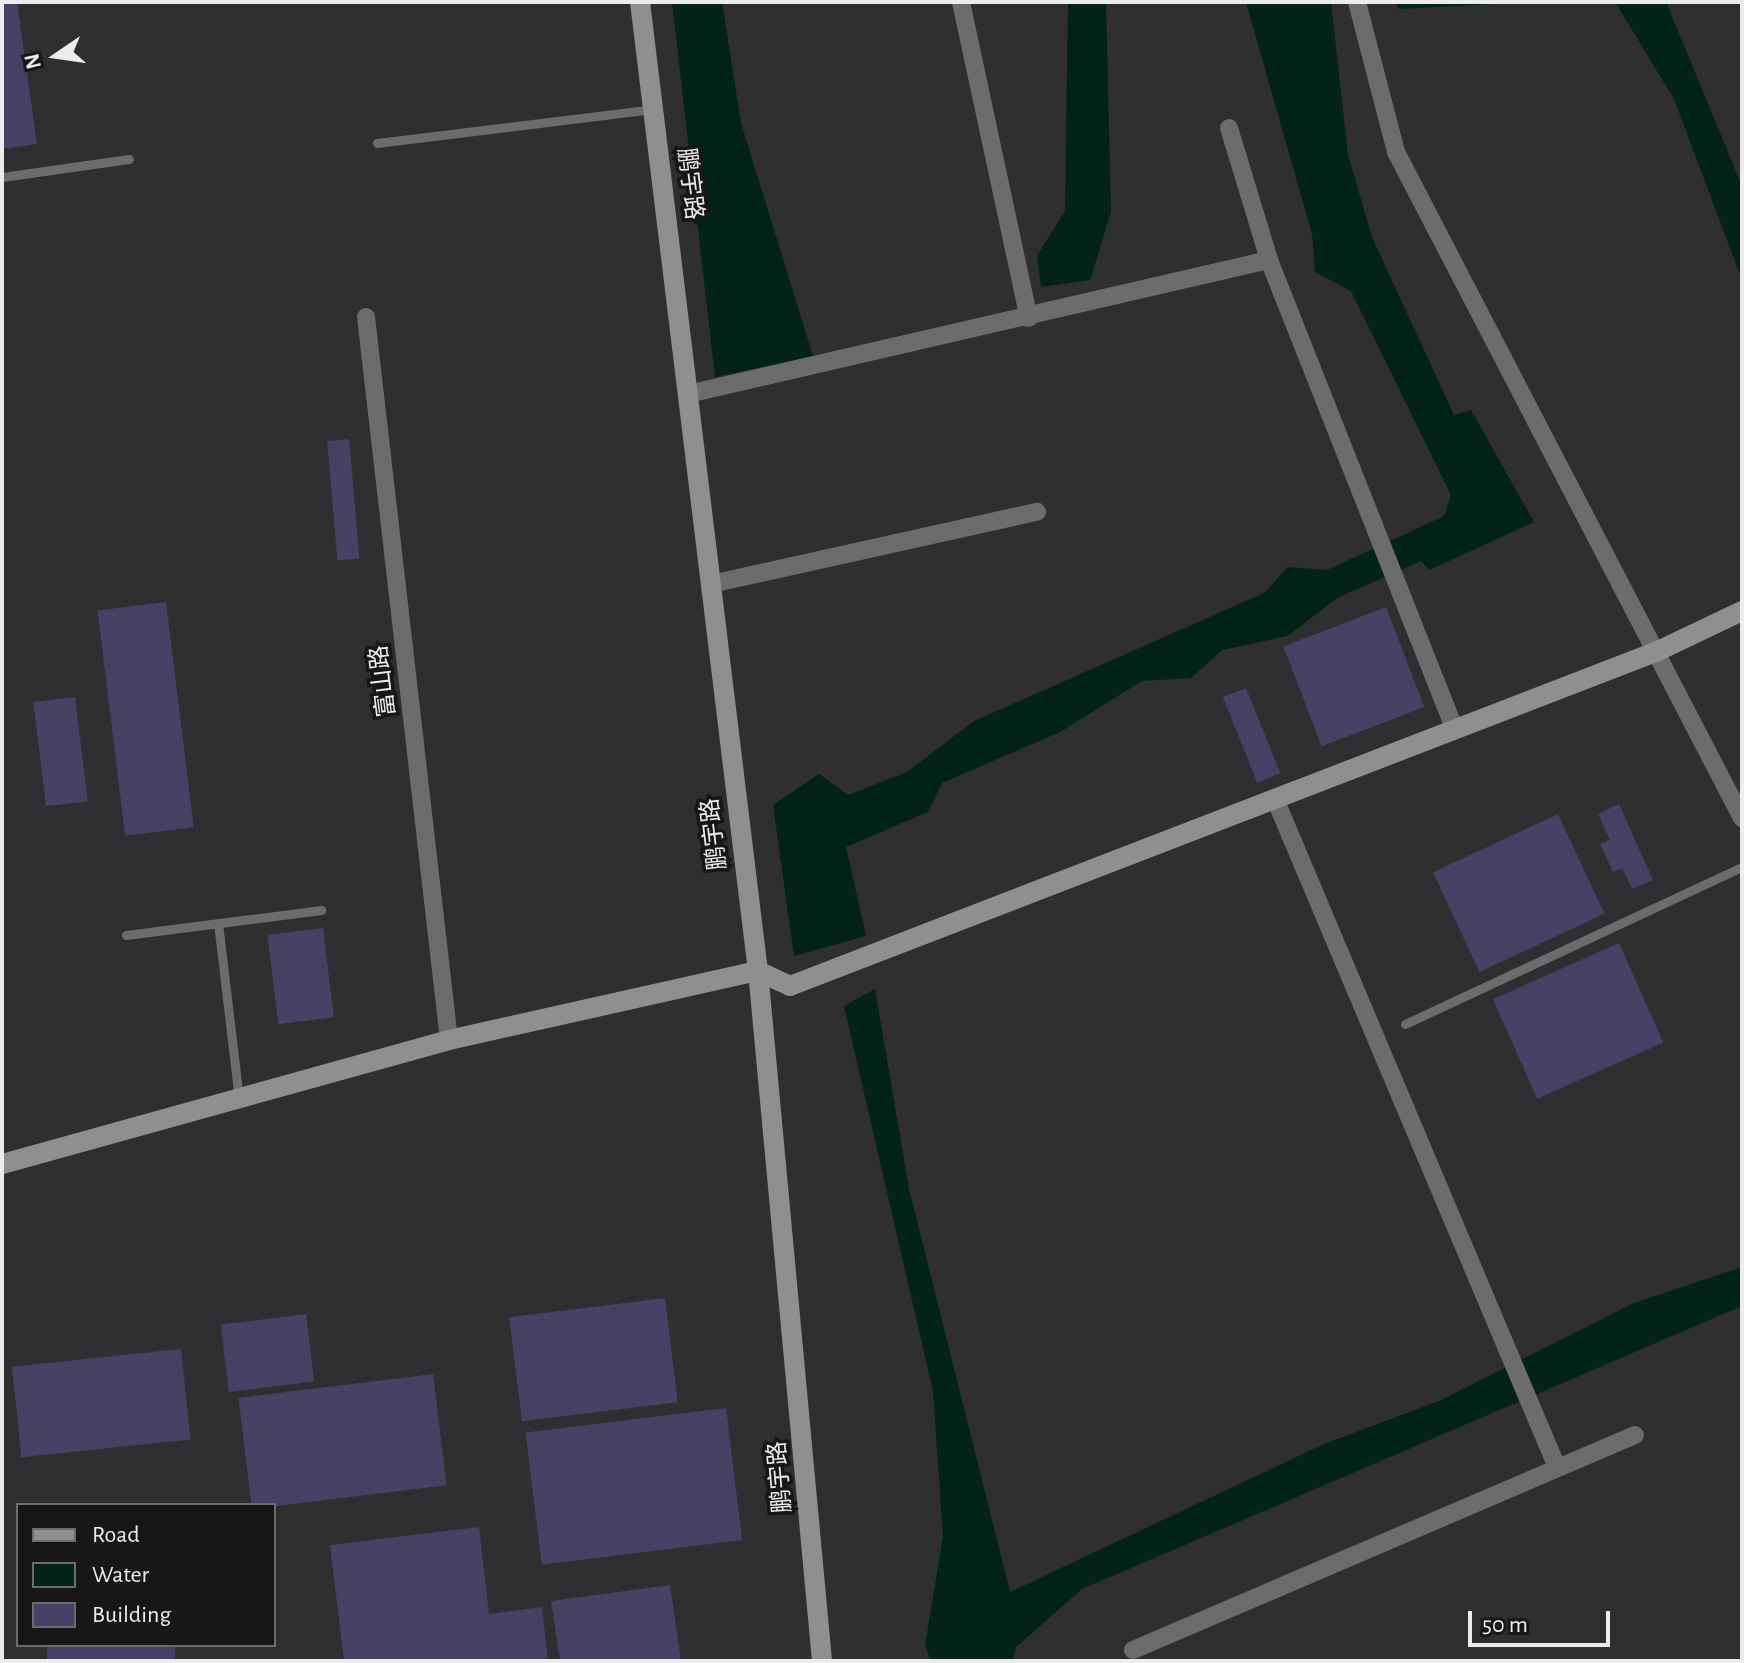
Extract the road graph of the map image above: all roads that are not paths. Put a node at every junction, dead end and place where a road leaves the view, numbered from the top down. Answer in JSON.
{"nodes":[{"id":1,"x":640,"y":2,"type":"edge"},
{"id":2,"x":961,"y":2,"type":"edge"},
{"id":3,"x":1357,"y":2,"type":"edge"},
{"id":4,"x":653,"y":109,"type":"junction"},
{"id":5,"x":1229,"y":128,"type":"dead end"},
{"id":6,"x":377,"y":143,"type":"dead end"},
{"id":7,"x":129,"y":159,"type":"dead end"},
{"id":8,"x":2,"y":177,"type":"edge"},
{"id":9,"x":1269,"y":260,"type":"junction"},
{"id":10,"x":366,"y":317,"type":"dead end"},
{"id":11,"x":1029,"y":318,"type":"junction"},
{"id":12,"x":688,"y":394,"type":"junction"},
{"id":13,"x":1037,"y":512,"type":"dead end"},
{"id":14,"x":711,"y":584,"type":"junction"},
{"id":15,"x":1742,"y":611,"type":"edge"},
{"id":16,"x":1658,"y":651,"type":"junction"},
{"id":17,"x":1455,"y":730,"type":"junction"},
{"id":18,"x":1275,"y":799,"type":"junction"},
{"id":19,"x":1742,"y":818,"type":"edge"},
{"id":20,"x":1742,"y":867,"type":"edge"},
{"id":21,"x":321,"y":910,"type":"dead end"},
{"id":22,"x":218,"y":923,"type":"junction"},
{"id":23,"x":126,"y":935,"type":"dead end"},
{"id":24,"x":758,"y":971,"type":"junction"},
{"id":25,"x":1405,"y":1024,"type":"dead end"},
{"id":26,"x":449,"y":1040,"type":"junction"},
{"id":27,"x":239,"y":1098,"type":"junction"},
{"id":28,"x":2,"y":1164,"type":"edge"},
{"id":29,"x":1635,"y":1435,"type":"dead end"},
{"id":30,"x":1556,"y":1465,"type":"junction"},
{"id":31,"x":1133,"y":1650,"type":"dead end"},
{"id":32,"x":822,"y":1661,"type":"edge"}],
"edges":[{"from":1,"to":4,"type":"street","name":"鹏宇路"},
{"from":2,"to":11,"type":"street"},
{"from":3,"to":16,"type":"street"},
{"from":4,"to":6,"type":"lane"},
{"from":4,"to":12,"type":"street","name":"鹏宇路"},
{"from":5,"to":9,"type":"street"},
{"from":7,"to":8,"type":"lane"},
{"from":9,"to":11,"type":"street"},
{"from":9,"to":17,"type":"street"},
{"from":10,"to":26,"type":"street","name":"富山路"},
{"from":11,"to":12,"type":"street"},
{"from":12,"to":14,"type":"street","name":"鹏宇路"},
{"from":13,"to":14,"type":"street"},
{"from":14,"to":24,"type":"street","name":"鹏宇路"},
{"from":15,"to":16,"type":"street"},
{"from":16,"to":17,"type":"street"},
{"from":16,"to":19,"type":"street"},
{"from":17,"to":18,"type":"street"},
{"from":18,"to":24,"type":"street"},
{"from":18,"to":30,"type":"street"},
{"from":20,"to":25,"type":"lane"},
{"from":21,"to":22,"type":"lane"},
{"from":22,"to":23,"type":"lane"},
{"from":22,"to":27,"type":"lane"},
{"from":24,"to":26,"type":"street"},
{"from":24,"to":32,"type":"street","name":"鹏宇路"},
{"from":26,"to":27,"type":"street"},
{"from":27,"to":28,"type":"street"},
{"from":29,"to":30,"type":"street"},
{"from":30,"to":31,"type":"street"}]}
